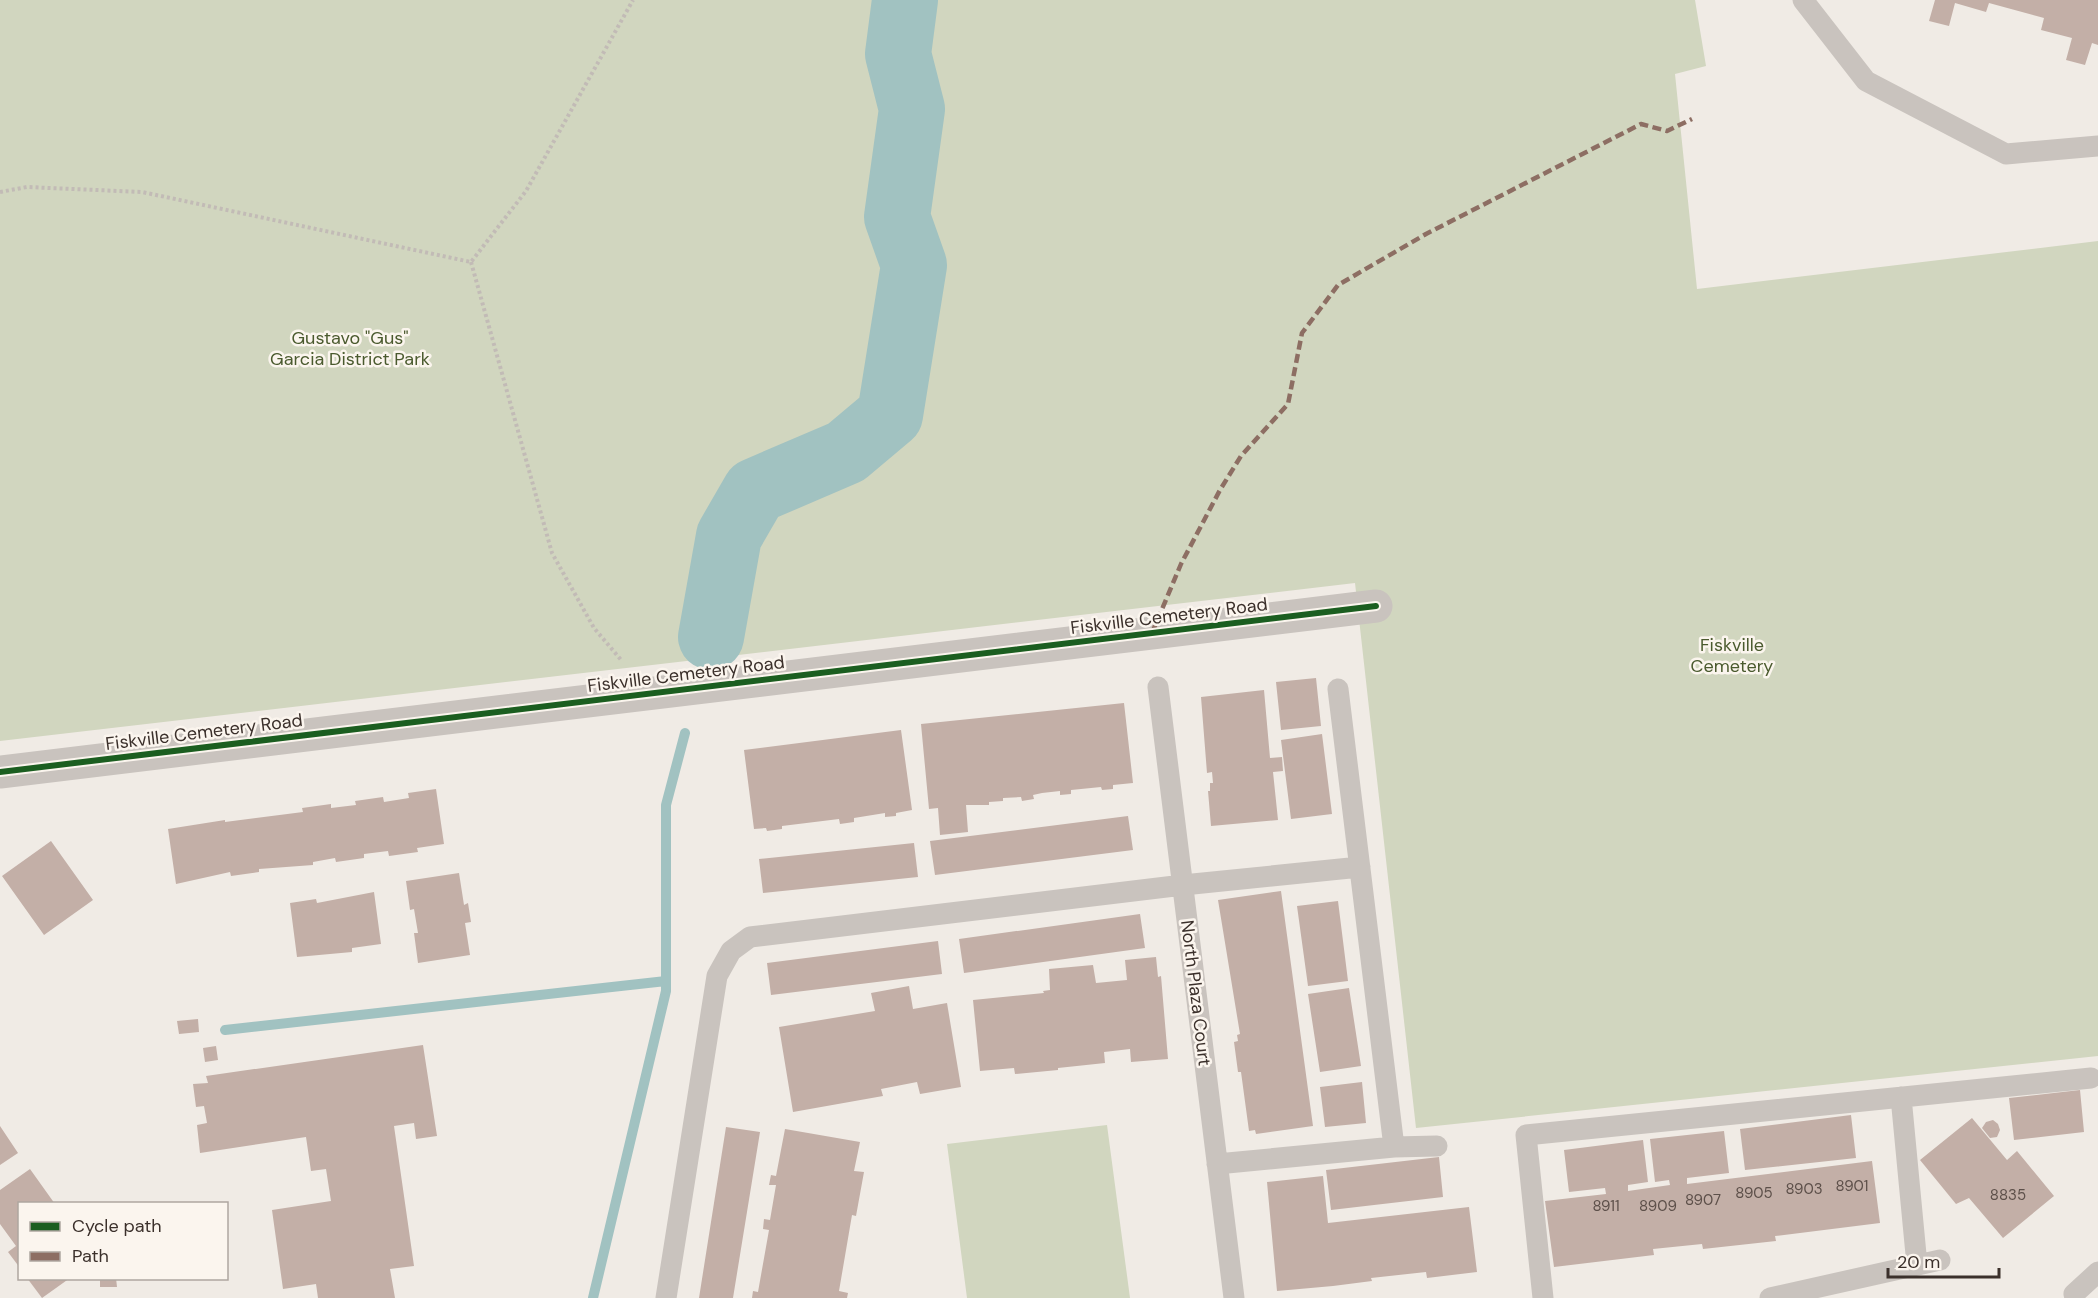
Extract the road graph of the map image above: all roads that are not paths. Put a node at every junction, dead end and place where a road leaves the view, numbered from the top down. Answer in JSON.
{"nodes":[{"id":1,"x":1803,"y":0,"type":"edge"},
{"id":2,"x":2098,"y":146,"type":"edge"},
{"id":3,"x":1376,"y":606,"type":"dead end"},
{"id":4,"x":1158,"y":687,"type":"dead end"},
{"id":5,"x":1338,"y":689,"type":"dead end"},
{"id":6,"x":0,"y":772,"type":"edge"},
{"id":7,"x":1360,"y":867,"type":"junction"},
{"id":8,"x":1183,"y":885,"type":"junction"},
{"id":9,"x":2091,"y":1078,"type":"dead end"},
{"id":10,"x":1901,"y":1097,"type":"junction"},
{"id":11,"x":1437,"y":1146,"type":"dead end"},
{"id":12,"x":1394,"y":1147,"type":"junction"},
{"id":13,"x":1217,"y":1164,"type":"junction"},
{"id":14,"x":1940,"y":1260,"type":"dead end"},
{"id":15,"x":1917,"y":1265,"type":"junction"},
{"id":16,"x":2098,"y":1272,"type":"edge"},
{"id":17,"x":666,"y":1298,"type":"edge"},
{"id":18,"x":1234,"y":1298,"type":"edge"},
{"id":19,"x":1543,"y":1298,"type":"edge"},
{"id":20,"x":1770,"y":1298,"type":"edge"},
{"id":21,"x":2074,"y":1298,"type":"edge"}],
"edges":[{"from":1,"to":2,"type":"lane"},
{"from":3,"to":6,"type":"street","name":"Fiskville Cemetery Road"},
{"from":4,"to":8,"type":"lane","name":"North Plaza Court"},
{"from":5,"to":7,"type":"lane"},
{"from":7,"to":8,"type":"lane"},
{"from":7,"to":12,"type":"lane"},
{"from":8,"to":13,"type":"lane","name":"North Plaza Court"},
{"from":8,"to":17,"type":"lane"},
{"from":9,"to":10,"type":"lane"},
{"from":10,"to":15,"type":"lane"},
{"from":10,"to":19,"type":"lane"},
{"from":11,"to":12,"type":"lane"},
{"from":12,"to":13,"type":"lane"},
{"from":13,"to":18,"type":"lane","name":"North Plaza Court"},
{"from":14,"to":15,"type":"lane"},
{"from":15,"to":20,"type":"lane"},
{"from":16,"to":21,"type":"lane"}]}
